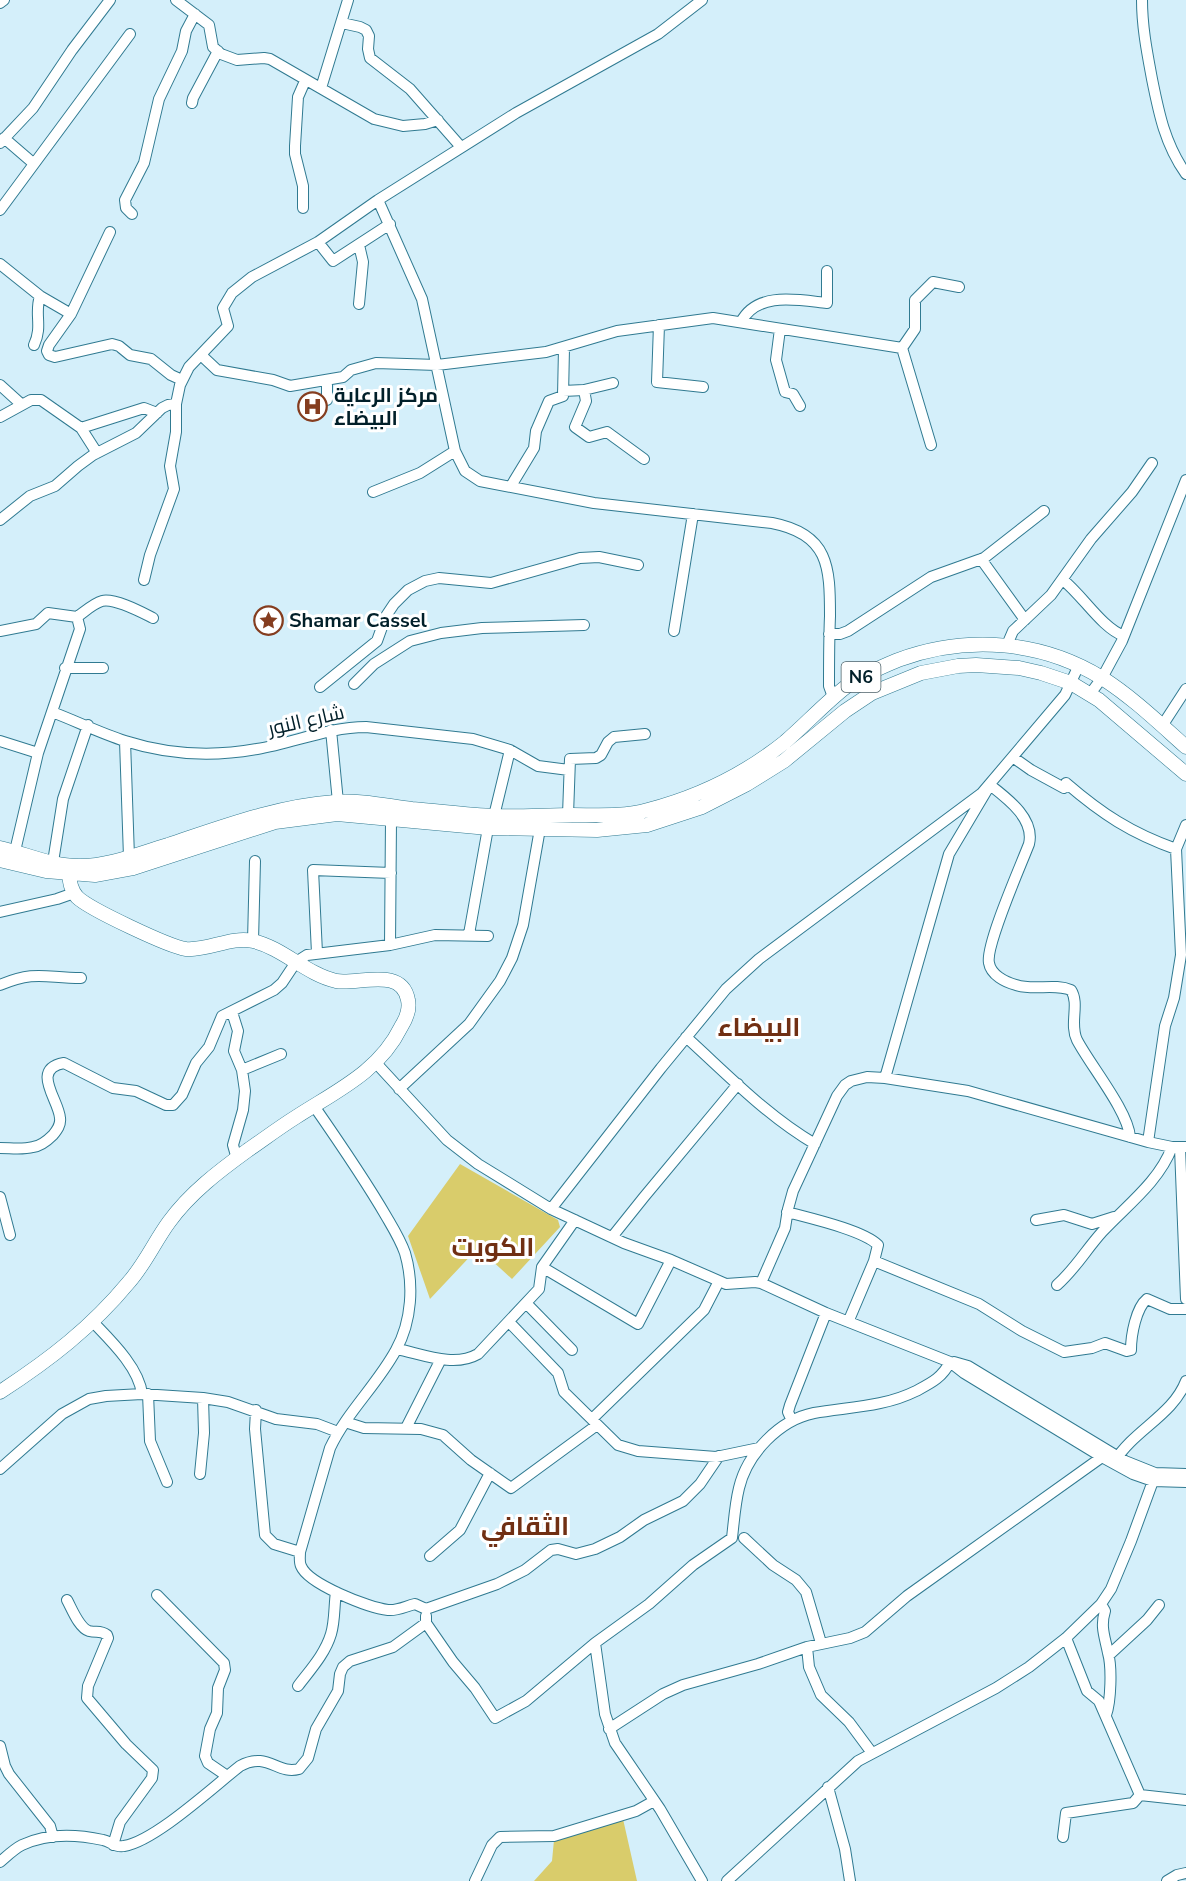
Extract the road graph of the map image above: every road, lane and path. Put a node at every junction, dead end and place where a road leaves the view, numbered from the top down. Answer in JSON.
{"nodes":[{"id":1,"x":4,"y":0,"type":"edge"},
{"id":2,"x":110,"y":0,"type":"edge"},
{"id":3,"x":176,"y":0,"type":"edge"},
{"id":4,"x":348,"y":0,"type":"edge"},
{"id":5,"x":702,"y":0,"type":"edge"},
{"id":6,"x":1142,"y":0,"type":"edge"},
{"id":7,"x":0,"y":3,"type":"edge"},
{"id":8,"x":195,"y":14,"type":"junction"},
{"id":9,"x":342,"y":23,"type":"junction"},
{"id":10,"x":130,"y":34,"type":"dead end"},
{"id":11,"x":218,"y":51,"type":"junction"},
{"id":12,"x":305,"y":81,"type":"junction"},
{"id":13,"x":321,"y":88,"type":"junction"},
{"id":14,"x":192,"y":102,"type":"dead end"},
{"id":15,"x":438,"y":120,"type":"junction"},
{"id":16,"x":2,"y":141,"type":"edge"},
{"id":17,"x":461,"y":147,"type":"junction"},
{"id":18,"x":33,"y":163,"type":"junction"},
{"id":19,"x":1186,"y":174,"type":"edge"},
{"id":20,"x":378,"y":200,"type":"junction"},
{"id":21,"x":1,"y":206,"type":"edge"},
{"id":22,"x":303,"y":208,"type":"dead end"},
{"id":23,"x":132,"y":214,"type":"dead end"},
{"id":24,"x":390,"y":224,"type":"junction"},
{"id":25,"x":110,"y":232,"type":"dead end"},
{"id":26,"x":318,"y":242,"type":"junction"},
{"id":27,"x":359,"y":245,"type":"junction"},
{"id":28,"x":0,"y":264,"type":"edge"},
{"id":29,"x":827,"y":272,"type":"dead end"},
{"id":30,"x":959,"y":287,"type":"dead end"},
{"id":31,"x":40,"y":296,"type":"junction"},
{"id":32,"x":359,"y":304,"type":"dead end"},
{"id":33,"x":71,"y":314,"type":"junction"},
{"id":34,"x":741,"y":322,"type":"junction"},
{"id":35,"x":659,"y":325,"type":"junction"},
{"id":36,"x":780,"y":328,"type":"junction"},
{"id":37,"x":34,"y":345,"type":"dead end"},
{"id":38,"x":564,"y":348,"type":"junction"},
{"id":39,"x":902,"y":348,"type":"junction"},
{"id":40,"x":201,"y":355,"type":"junction"},
{"id":41,"x":437,"y":365,"type":"junction"},
{"id":42,"x":182,"y":380,"type":"junction"},
{"id":43,"x":327,"y":380,"type":"junction"},
{"id":44,"x":613,"y":383,"type":"dead end"},
{"id":45,"x":0,"y":385,"type":"edge"},
{"id":46,"x":703,"y":387,"type":"dead end"},
{"id":47,"x":584,"y":390,"type":"junction"},
{"id":48,"x":563,"y":392,"type":"junction"},
{"id":49,"x":327,"y":400,"type":"dead end"},
{"id":50,"x":21,"y":404,"type":"junction"},
{"id":51,"x":176,"y":404,"type":"junction"},
{"id":52,"x":800,"y":406,"type":"dead end"},
{"id":53,"x":157,"y":413,"type":"junction"},
{"id":54,"x":0,"y":417,"type":"edge"},
{"id":55,"x":81,"y":428,"type":"junction"},
{"id":56,"x":931,"y":445,"type":"dead end"},
{"id":57,"x":455,"y":451,"type":"junction"},
{"id":58,"x":97,"y":453,"type":"junction"},
{"id":59,"x":644,"y":459,"type":"dead end"},
{"id":60,"x":1152,"y":463,"type":"dead end"},
{"id":61,"x":1186,"y":480,"type":"edge"},
{"id":62,"x":511,"y":486,"type":"junction"},
{"id":63,"x":373,"y":492,"type":"dead end"},
{"id":64,"x":1044,"y":511,"type":"dead end"},
{"id":65,"x":693,"y":514,"type":"junction"},
{"id":66,"x":0,"y":520,"type":"edge"},
{"id":67,"x":981,"y":559,"type":"junction"},
{"id":68,"x":638,"y":565,"type":"dead end"},
{"id":69,"x":144,"y":580,"type":"dead end"},
{"id":70,"x":1063,"y":580,"type":"junction"},
{"id":71,"x":77,"y":616,"type":"junction"},
{"id":72,"x":153,"y":618,"type":"dead end"},
{"id":73,"x":1025,"y":620,"type":"junction"},
{"id":74,"x":584,"y":625,"type":"dead end"},
{"id":75,"x":0,"y":631,"type":"edge"},
{"id":76,"x":674,"y":631,"type":"dead end"},
{"id":77,"x":830,"y":634,"type":"junction"},
{"id":78,"x":1124,"y":636,"type":"junction"},
{"id":79,"x":1007,"y":645,"type":"junction"},
{"id":80,"x":1078,"y":665,"type":"junction"},
{"id":81,"x":65,"y":668,"type":"junction"},
{"id":82,"x":103,"y":668,"type":"dead end"},
{"id":83,"x":1102,"y":678,"type":"junction"},
{"id":84,"x":1071,"y":683,"type":"junction"},
{"id":85,"x":354,"y":684,"type":"dead end"},
{"id":86,"x":320,"y":687,"type":"dead end"},
{"id":87,"x":1186,"y":689,"type":"edge"},
{"id":88,"x":1090,"y":694,"type":"junction"},
{"id":89,"x":833,"y":697,"type":"junction"},
{"id":90,"x":845,"y":711,"type":"junction"},
{"id":91,"x":52,"y":712,"type":"junction"},
{"id":92,"x":88,"y":725,"type":"junction"},
{"id":93,"x":1162,"y":726,"type":"junction"},
{"id":94,"x":331,"y":730,"type":"junction"},
{"id":95,"x":645,"y":734,"type":"dead end"},
{"id":96,"x":0,"y":741,"type":"edge"},
{"id":97,"x":125,"y":741,"type":"junction"},
{"id":98,"x":1186,"y":747,"type":"edge"},
{"id":99,"x":510,"y":750,"type":"junction"},
{"id":100,"x":38,"y":753,"type":"junction"},
{"id":101,"x":1014,"y":758,"type":"junction"},
{"id":102,"x":569,"y":770,"type":"junction"},
{"id":103,"x":1186,"y":774,"type":"edge"},
{"id":104,"x":990,"y":785,"type":"junction"},
{"id":105,"x":338,"y":802,"type":"junction"},
{"id":106,"x":568,"y":815,"type":"junction"},
{"id":107,"x":391,"y":820,"type":"junction"},
{"id":108,"x":491,"y":822,"type":"junction"},
{"id":109,"x":541,"y":822,"type":"junction"},
{"id":110,"x":1186,"y":825,"type":"edge"},
{"id":111,"x":0,"y":848,"type":"edge"},
{"id":112,"x":1176,"y":849,"type":"junction"},
{"id":113,"x":15,"y":851,"type":"junction"},
{"id":114,"x":129,"y":857,"type":"junction"},
{"id":115,"x":0,"y":860,"type":"edge"},
{"id":116,"x":255,"y":861,"type":"dead end"},
{"id":117,"x":53,"y":862,"type":"junction"},
{"id":118,"x":391,"y":873,"type":"junction"},
{"id":119,"x":69,"y":874,"type":"junction"},
{"id":120,"x":74,"y":892,"type":"junction"},
{"id":121,"x":0,"y":912,"type":"edge"},
{"id":122,"x":469,"y":934,"type":"junction"},
{"id":123,"x":488,"y":936,"type":"dead end"},
{"id":124,"x":253,"y":941,"type":"junction"},
{"id":125,"x":390,"y":945,"type":"junction"},
{"id":126,"x":317,"y":953,"type":"junction"},
{"id":127,"x":296,"y":963,"type":"junction"},
{"id":128,"x":81,"y":978,"type":"dead end"},
{"id":129,"x":0,"y":986,"type":"edge"},
{"id":130,"x":232,"y":1012,"type":"junction"},
{"id":131,"x":686,"y":1037,"type":"junction"},
{"id":132,"x":281,"y":1054,"type":"dead end"},
{"id":133,"x":376,"y":1063,"type":"junction"},
{"id":134,"x":242,"y":1070,"type":"junction"},
{"id":135,"x":885,"y":1078,"type":"junction"},
{"id":136,"x":738,"y":1084,"type":"junction"},
{"id":137,"x":399,"y":1089,"type":"junction"},
{"id":138,"x":314,"y":1106,"type":"junction"},
{"id":139,"x":1130,"y":1137,"type":"junction"},
{"id":140,"x":1148,"y":1142,"type":"junction"},
{"id":141,"x":815,"y":1144,"type":"junction"},
{"id":142,"x":1179,"y":1147,"type":"edge"},
{"id":143,"x":0,"y":1148,"type":"edge"},
{"id":144,"x":237,"y":1159,"type":"junction"},
{"id":145,"x":0,"y":1197,"type":"edge"},
{"id":146,"x":551,"y":1209,"type":"junction"},
{"id":147,"x":787,"y":1212,"type":"junction"},
{"id":148,"x":1117,"y":1216,"type":"junction"},
{"id":149,"x":575,"y":1220,"type":"junction"},
{"id":150,"x":1036,"y":1220,"type":"dead end"},
{"id":151,"x":10,"y":1235,"type":"dead end"},
{"id":152,"x":612,"y":1237,"type":"junction"},
{"id":153,"x":671,"y":1260,"type":"junction"},
{"id":154,"x":874,"y":1261,"type":"junction"},
{"id":155,"x":542,"y":1267,"type":"junction"},
{"id":156,"x":719,"y":1281,"type":"junction"},
{"id":157,"x":761,"y":1283,"type":"junction"},
{"id":158,"x":1057,"y":1285,"type":"dead end"},
{"id":159,"x":1186,"y":1299,"type":"edge"},
{"id":160,"x":526,"y":1303,"type":"junction"},
{"id":161,"x":1186,"y":1309,"type":"edge"},
{"id":162,"x":826,"y":1313,"type":"junction"},
{"id":163,"x":849,"y":1320,"type":"junction"},
{"id":164,"x":92,"y":1321,"type":"junction"},
{"id":165,"x":509,"y":1322,"type":"junction"},
{"id":166,"x":397,"y":1349,"type":"junction"},
{"id":167,"x":572,"y":1350,"type":"dead end"},
{"id":168,"x":441,"y":1359,"type":"junction"},
{"id":169,"x":950,"y":1362,"type":"junction"},
{"id":170,"x":1186,"y":1381,"type":"edge"},
{"id":171,"x":0,"y":1392,"type":"edge"},
{"id":172,"x":145,"y":1394,"type":"junction"},
{"id":173,"x":203,"y":1398,"type":"junction"},
{"id":174,"x":256,"y":1410,"type":"junction"},
{"id":175,"x":792,"y":1421,"type":"junction"},
{"id":176,"x":345,"y":1422,"type":"junction"},
{"id":177,"x":595,"y":1422,"type":"junction"},
{"id":178,"x":406,"y":1428,"type":"junction"},
{"id":179,"x":338,"y":1432,"type":"junction"},
{"id":180,"x":759,"y":1448,"type":"junction"},
{"id":181,"x":1104,"y":1454,"type":"junction"},
{"id":182,"x":719,"y":1456,"type":"junction"},
{"id":183,"x":1115,"y":1460,"type":"junction"},
{"id":184,"x":0,"y":1469,"type":"edge"},
{"id":185,"x":490,"y":1473,"type":"junction"},
{"id":186,"x":200,"y":1474,"type":"dead end"},
{"id":187,"x":1186,"y":1474,"type":"edge"},
{"id":188,"x":1153,"y":1481,"type":"junction"},
{"id":189,"x":167,"y":1482,"type":"dead end"},
{"id":190,"x":1186,"y":1482,"type":"edge"},
{"id":191,"x":744,"y":1538,"type":"dead end"},
{"id":192,"x":300,"y":1552,"type":"junction"},
{"id":193,"x":430,"y":1556,"type":"dead end"},
{"id":194,"x":336,"y":1592,"type":"junction"},
{"id":195,"x":157,"y":1595,"type":"dead end"},
{"id":196,"x":67,"y":1600,"type":"dead end"},
{"id":197,"x":1101,"y":1604,"type":"junction"},
{"id":198,"x":1159,"y":1605,"type":"dead end"},
{"id":199,"x":426,"y":1609,"type":"junction"},
{"id":200,"x":426,"y":1623,"type":"junction"},
{"id":201,"x":1066,"y":1638,"type":"junction"},
{"id":202,"x":595,"y":1643,"type":"junction"},
{"id":203,"x":821,"y":1643,"type":"junction"},
{"id":204,"x":807,"y":1647,"type":"junction"},
{"id":205,"x":1109,"y":1655,"type":"junction"},
{"id":206,"x":298,"y":1686,"type":"dead end"},
{"id":207,"x":1105,"y":1716,"type":"junction"},
{"id":208,"x":609,"y":1729,"type":"junction"},
{"id":209,"x":0,"y":1746,"type":"edge"},
{"id":210,"x":872,"y":1753,"type":"junction"},
{"id":211,"x":228,"y":1776,"type":"junction"},
{"id":212,"x":828,"y":1787,"type":"junction"},
{"id":213,"x":1140,"y":1795,"type":"junction"},
{"id":214,"x":1186,"y":1800,"type":"edge"},
{"id":215,"x":654,"y":1801,"type":"junction"},
{"id":216,"x":53,"y":1837,"type":"junction"},
{"id":217,"x":1063,"y":1837,"type":"dead end"},
{"id":218,"x":113,"y":1845,"type":"junction"},
{"id":219,"x":0,"y":1862,"type":"edge"},
{"id":220,"x":1186,"y":1873,"type":"edge"},
{"id":221,"x":475,"y":1881,"type":"edge"},
{"id":222,"x":702,"y":1881,"type":"edge"},
{"id":223,"x":727,"y":1881,"type":"edge"},
{"id":224,"x":850,"y":1881,"type":"edge"},
{"id":225,"x":1167,"y":1881,"type":"edge"}],
"edges":[{"from":1,"to":7,"type":"street"},
{"from":2,"to":16,"type":"street"},
{"from":3,"to":8,"type":"street"},
{"from":4,"to":9,"type":"street"},
{"from":5,"to":17,"type":"street"},
{"from":6,"to":19,"type":"street"},
{"from":8,"to":11,"type":"street"},
{"from":8,"to":23,"type":"street"},
{"from":9,"to":13,"type":"street"},
{"from":9,"to":15,"type":"street"},
{"from":10,"to":18,"type":"street"},
{"from":11,"to":12,"type":"street"},
{"from":11,"to":14,"type":"street"},
{"from":12,"to":13,"type":"street"},
{"from":12,"to":22,"type":"street"},
{"from":13,"to":15,"type":"street"},
{"from":15,"to":17,"type":"street"},
{"from":16,"to":18,"type":"street"},
{"from":17,"to":20,"type":"street"},
{"from":18,"to":21,"type":"street"},
{"from":20,"to":24,"type":"street"},
{"from":20,"to":26,"type":"street"},
{"from":24,"to":27,"type":"street"},
{"from":24,"to":41,"type":"street"},
{"from":25,"to":33,"type":"street"},
{"from":26,"to":27,"type":"street"},
{"from":26,"to":40,"type":"street"},
{"from":27,"to":32,"type":"street"},
{"from":28,"to":31,"type":"street"},
{"from":29,"to":34,"type":"street"},
{"from":30,"to":39,"type":"street"},
{"from":31,"to":33,"type":"street"},
{"from":31,"to":37,"type":"street"},
{"from":33,"to":42,"type":"street"},
{"from":34,"to":35,"type":"street"},
{"from":34,"to":36,"type":"street"},
{"from":35,"to":38,"type":"street"},
{"from":35,"to":46,"type":"street"},
{"from":36,"to":39,"type":"street"},
{"from":36,"to":52,"type":"street"},
{"from":38,"to":41,"type":"street"},
{"from":38,"to":48,"type":"street"},
{"from":39,"to":56,"type":"street"},
{"from":40,"to":42,"type":"street"},
{"from":40,"to":43,"type":"street"},
{"from":41,"to":43,"type":"street"},
{"from":41,"to":57,"type":"street"},
{"from":42,"to":51,"type":"street"},
{"from":43,"to":49,"type":"street"},
{"from":44,"to":47,"type":"street"},
{"from":45,"to":50,"type":"street"},
{"from":47,"to":48,"type":"street"},
{"from":47,"to":59,"type":"street"},
{"from":48,"to":62,"type":"street"},
{"from":50,"to":54,"type":"street"},
{"from":50,"to":55,"type":"street"},
{"from":51,"to":53,"type":"street"},
{"from":51,"to":69,"type":"street"},
{"from":53,"to":55,"type":"street"},
{"from":53,"to":58,"type":"street"},
{"from":55,"to":58,"type":"street"},
{"from":57,"to":62,"type":"street"},
{"from":57,"to":63,"type":"street"},
{"from":58,"to":66,"type":"street"},
{"from":60,"to":70,"type":"street"},
{"from":61,"to":78,"type":"street"},
{"from":62,"to":65,"type":"street"},
{"from":64,"to":67,"type":"street"},
{"from":65,"to":76,"type":"street"},
{"from":65,"to":77,"type":"street"},
{"from":67,"to":73,"type":"street"},
{"from":67,"to":77,"type":"street"},
{"from":68,"to":86,"type":"street"},
{"from":70,"to":73,"type":"street"},
{"from":70,"to":78,"type":"street"},
{"from":71,"to":72,"type":"street"},
{"from":71,"to":75,"type":"street"},
{"from":71,"to":81,"type":"street"},
{"from":73,"to":79,"type":"street"},
{"from":74,"to":85,"type":"street"},
{"from":77,"to":89,"type":"street"},
{"from":78,"to":83,"type":"street"},
{"from":79,"to":80,"type":"main road","number":"N6"},
{"from":79,"to":89,"type":"main road","number":"N6"},
{"from":80,"to":83,"type":"main road","number":"N6"},
{"from":80,"to":84,"type":"street"},
{"from":81,"to":82,"type":"street"},
{"from":81,"to":91,"type":"street"},
{"from":83,"to":88,"type":"street"},
{"from":83,"to":93,"type":"main road","number":"N6"},
{"from":84,"to":88,"type":"main road","number":"N6"},
{"from":84,"to":90,"type":"main road","number":"N6"},
{"from":84,"to":101,"type":"street"},
{"from":87,"to":93,"type":"street"},
{"from":88,"to":103,"type":"main road","number":"N6"},
{"from":89,"to":90,"type":"main road"},
{"from":89,"to":106,"type":"main road","number":"N6"},
{"from":90,"to":109,"type":"main road","number":"N6"},
{"from":91,"to":92,"type":"street","name":"شارع النور"},
{"from":91,"to":100,"type":"street"},
{"from":92,"to":97,"type":"street","name":"شارع النور"},
{"from":92,"to":117,"type":"street"},
{"from":93,"to":98,"type":"main road","number":"N6"},
{"from":94,"to":97,"type":"street","name":"شارع النور"},
{"from":94,"to":99,"type":"street","name":"شارع النور"},
{"from":94,"to":105,"type":"street"},
{"from":95,"to":102,"type":"street"},
{"from":96,"to":100,"type":"street"},
{"from":97,"to":114,"type":"street"},
{"from":99,"to":102,"type":"street","name":"شارع النور"},
{"from":99,"to":108,"type":"street"},
{"from":100,"to":113,"type":"street"},
{"from":101,"to":104,"type":"street"},
{"from":101,"to":112,"type":"street"},
{"from":102,"to":106,"type":"street"},
{"from":104,"to":131,"type":"street"},
{"from":104,"to":135,"type":"street"},
{"from":104,"to":139,"type":"street"},
{"from":105,"to":108,"type":"main road"},
{"from":105,"to":114,"type":"main road"},
{"from":106,"to":109,"type":"main road","number":"N6"},
{"from":107,"to":108,"type":"main road"},
{"from":107,"to":118,"type":"street"},
{"from":107,"to":119,"type":"main road"},
{"from":108,"to":109,"type":"main road"},
{"from":108,"to":122,"type":"street"},
{"from":109,"to":137,"type":"street"},
{"from":110,"to":112,"type":"street"},
{"from":111,"to":113,"type":"main road"},
{"from":112,"to":140,"type":"street"},
{"from":113,"to":117,"type":"main road"},
{"from":114,"to":117,"type":"main road"},
{"from":115,"to":119,"type":"main road"},
{"from":116,"to":124,"type":"street"},
{"from":118,"to":125,"type":"street"},
{"from":118,"to":126,"type":"street"},
{"from":119,"to":120,"type":"main road"},
{"from":120,"to":121,"type":"street"},
{"from":120,"to":124,"type":"main road"},
{"from":122,"to":123,"type":"street"},
{"from":122,"to":125,"type":"street"},
{"from":124,"to":127,"type":"main road"},
{"from":125,"to":126,"type":"street"},
{"from":126,"to":127,"type":"street"},
{"from":127,"to":130,"type":"street"},
{"from":127,"to":133,"type":"main road"},
{"from":128,"to":129,"type":"street"},
{"from":130,"to":134,"type":"street"},
{"from":130,"to":143,"type":"street"},
{"from":131,"to":136,"type":"street"},
{"from":131,"to":146,"type":"street"},
{"from":132,"to":134,"type":"street"},
{"from":133,"to":137,"type":"street"},
{"from":133,"to":138,"type":"main road"},
{"from":134,"to":144,"type":"street"},
{"from":135,"to":139,"type":"street"},
{"from":135,"to":141,"type":"street"},
{"from":136,"to":141,"type":"street"},
{"from":136,"to":152,"type":"street"},
{"from":137,"to":146,"type":"street"},
{"from":138,"to":144,"type":"main road"},
{"from":138,"to":166,"type":"street"},
{"from":139,"to":140,"type":"street"},
{"from":140,"to":142,"type":"street"},
{"from":141,"to":147,"type":"street"},
{"from":142,"to":148,"type":"street"},
{"from":142,"to":159,"type":"street"},
{"from":144,"to":164,"type":"main road"},
{"from":145,"to":151,"type":"street"},
{"from":146,"to":149,"type":"street"},
{"from":147,"to":154,"type":"street"},
{"from":147,"to":157,"type":"street"},
{"from":148,"to":150,"type":"street"},
{"from":148,"to":158,"type":"street"},
{"from":149,"to":152,"type":"street"},
{"from":149,"to":155,"type":"street"},
{"from":152,"to":153,"type":"street"},
{"from":153,"to":155,"type":"street"},
{"from":153,"to":156,"type":"street"},
{"from":154,"to":161,"type":"street"},
{"from":154,"to":163,"type":"street"},
{"from":155,"to":160,"type":"street"},
{"from":156,"to":157,"type":"street"},
{"from":156,"to":177,"type":"street"},
{"from":157,"to":162,"type":"street"},
{"from":160,"to":165,"type":"street"},
{"from":160,"to":167,"type":"street"},
{"from":162,"to":163,"type":"street"},
{"from":162,"to":175,"type":"street"},
{"from":163,"to":169,"type":"street"},
{"from":164,"to":171,"type":"main road"},
{"from":164,"to":172,"type":"street"},
{"from":165,"to":168,"type":"street"},
{"from":165,"to":177,"type":"street"},
{"from":166,"to":168,"type":"street"},
{"from":166,"to":176,"type":"street"},
{"from":168,"to":178,"type":"street"},
{"from":169,"to":175,"type":"street"},
{"from":169,"to":181,"type":"street"},
{"from":170,"to":183,"type":"street"},
{"from":172,"to":173,"type":"street"},
{"from":172,"to":184,"type":"street"},
{"from":172,"to":189,"type":"street"},
{"from":173,"to":174,"type":"street"},
{"from":173,"to":186,"type":"street"},
{"from":174,"to":179,"type":"street"},
{"from":174,"to":192,"type":"street"},
{"from":175,"to":180,"type":"street"},
{"from":176,"to":178,"type":"street"},
{"from":176,"to":179,"type":"street"},
{"from":177,"to":182,"type":"street"},
{"from":177,"to":185,"type":"street"},
{"from":178,"to":185,"type":"street"},
{"from":179,"to":192,"type":"street"},
{"from":180,"to":182,"type":"street"},
{"from":180,"to":202,"type":"street"},
{"from":181,"to":183,"type":"street"},
{"from":181,"to":203,"type":"street"},
{"from":182,"to":199,"type":"street"},
{"from":183,"to":187,"type":"street"},
{"from":183,"to":188,"type":"street"},
{"from":185,"to":193,"type":"street"},
{"from":188,"to":190,"type":"street"},
{"from":188,"to":197,"type":"street"},
{"from":191,"to":203,"type":"street"},
{"from":192,"to":194,"type":"street"},
{"from":194,"to":199,"type":"street"},
{"from":194,"to":206,"type":"street"},
{"from":195,"to":211,"type":"street"},
{"from":196,"to":218,"type":"street"},
{"from":197,"to":201,"type":"street"},
{"from":197,"to":205,"type":"street"},
{"from":198,"to":205,"type":"street"},
{"from":199,"to":200,"type":"street"},
{"from":200,"to":202,"type":"street"},
{"from":200,"to":211,"type":"street"},
{"from":201,"to":207,"type":"street"},
{"from":201,"to":210,"type":"street"},
{"from":202,"to":208,"type":"street"},
{"from":203,"to":204,"type":"street"},
{"from":204,"to":208,"type":"street"},
{"from":204,"to":210,"type":"street"},
{"from":205,"to":207,"type":"street"},
{"from":207,"to":213,"type":"street"},
{"from":208,"to":215,"type":"street"},
{"from":209,"to":216,"type":"street"},
{"from":210,"to":212,"type":"street"},
{"from":211,"to":218,"type":"street"},
{"from":212,"to":223,"type":"street"},
{"from":212,"to":224,"type":"street"},
{"from":213,"to":214,"type":"street"},
{"from":213,"to":217,"type":"street"},
{"from":215,"to":221,"type":"street"},
{"from":215,"to":222,"type":"street"},
{"from":216,"to":218,"type":"street"},
{"from":216,"to":219,"type":"street"},
{"from":220,"to":225,"type":"street"}]}
